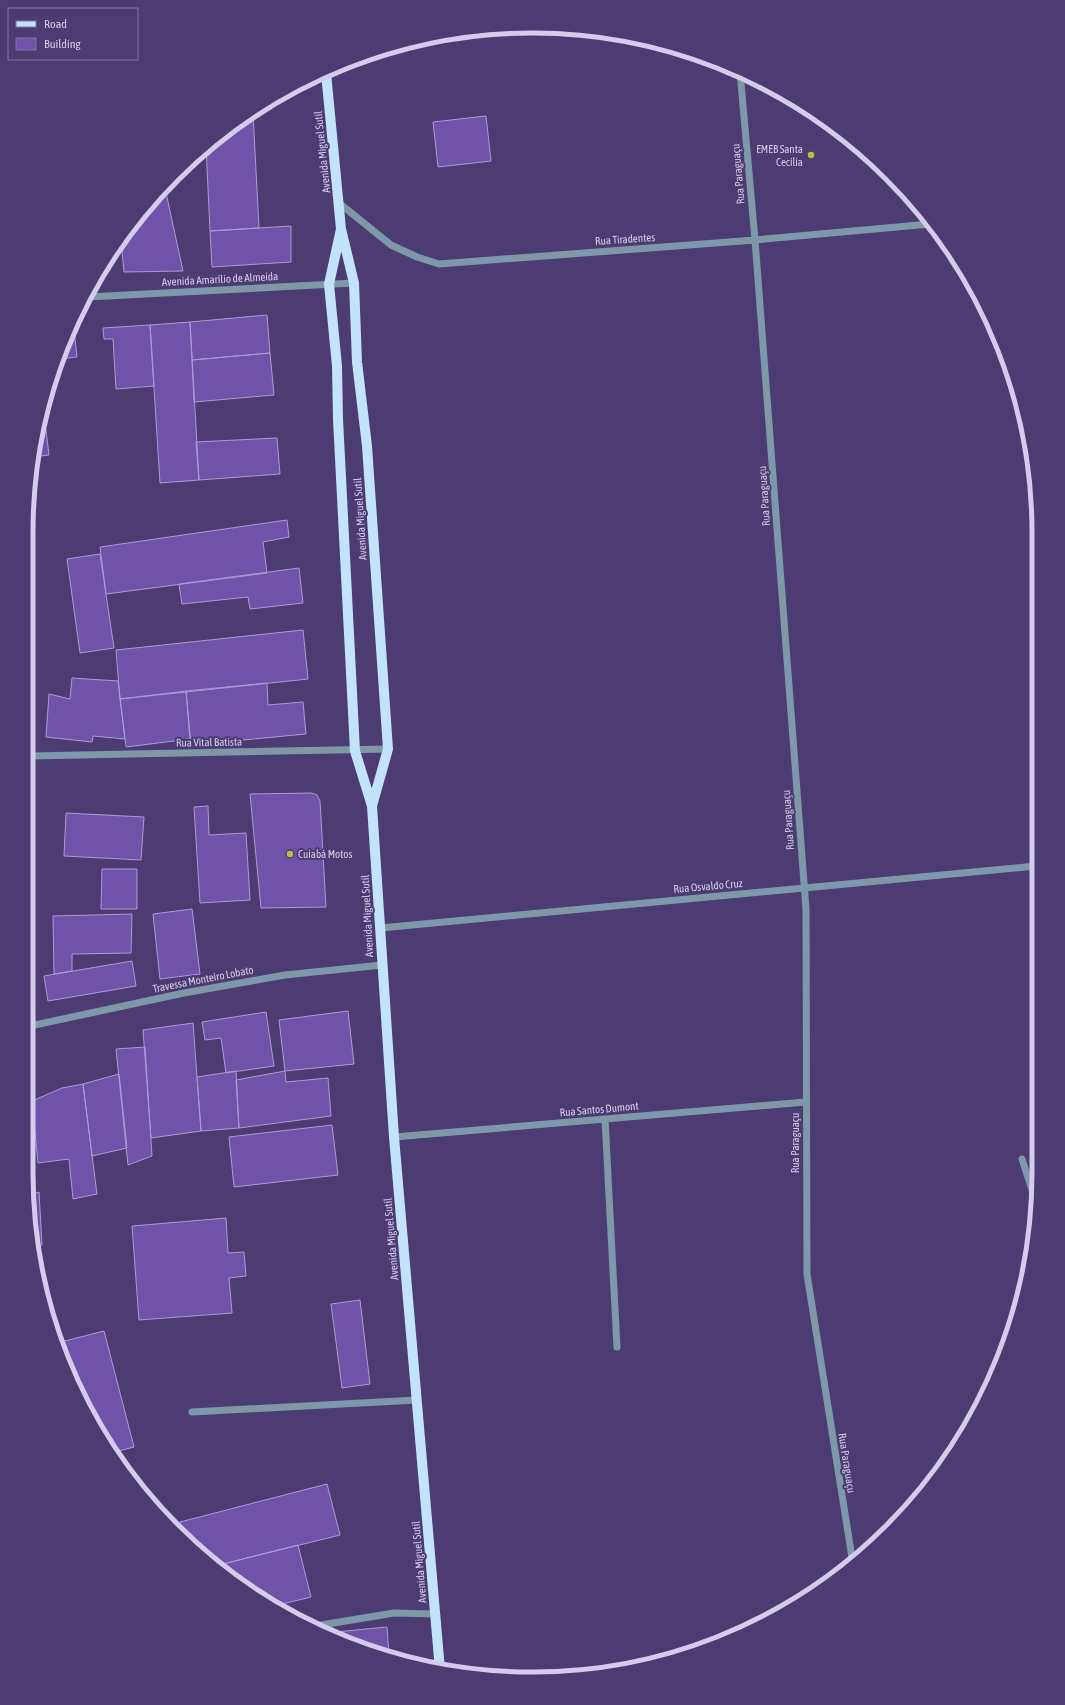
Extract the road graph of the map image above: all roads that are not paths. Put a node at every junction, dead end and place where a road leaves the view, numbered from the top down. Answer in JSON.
{"nodes":[{"id":1,"x":326,"y":78,"type":"edge"},
{"id":2,"x":741,"y":79,"type":"edge"},
{"id":3,"x":339,"y":203,"type":"junction"},
{"id":4,"x":926,"y":224,"type":"edge"},
{"id":5,"x":341,"y":229,"type":"junction"},
{"id":6,"x":755,"y":240,"type":"junction"},
{"id":7,"x":354,"y":283,"type":"junction"},
{"id":8,"x":329,"y":284,"type":"junction"},
{"id":9,"x":93,"y":297,"type":"edge"},
{"id":10,"x":388,"y":750,"type":"junction"},
{"id":11,"x":355,"y":751,"type":"junction"},
{"id":12,"x":33,"y":756,"type":"edge"},
{"id":13,"x":372,"y":806,"type":"junction"},
{"id":14,"x":1032,"y":866,"type":"edge"},
{"id":15,"x":804,"y":888,"type":"junction"},
{"id":16,"x":381,"y":928,"type":"junction"},
{"id":17,"x":382,"y":965,"type":"junction"},
{"id":18,"x":33,"y":1026,"type":"edge"},
{"id":19,"x":806,"y":1102,"type":"junction"},
{"id":20,"x":605,"y":1119,"type":"junction"},
{"id":21,"x":394,"y":1137,"type":"junction"},
{"id":22,"x":1022,"y":1159,"type":"dead end"},
{"id":23,"x":1032,"y":1188,"type":"edge"},
{"id":24,"x":617,"y":1347,"type":"dead end"},
{"id":25,"x":417,"y":1400,"type":"junction"},
{"id":26,"x":192,"y":1412,"type":"dead end"},
{"id":27,"x":852,"y":1557,"type":"edge"},
{"id":28,"x":436,"y":1614,"type":"junction"},
{"id":29,"x":322,"y":1625,"type":"edge"},
{"id":30,"x":439,"y":1663,"type":"edge"}],
"edges":[{"from":1,"to":3,"type":"main road","name":"Avenida Miguel Sutil"},
{"from":2,"to":6,"type":"street","name":"Rua Paraguaçu"},
{"from":3,"to":5,"type":"main road","name":"Avenida Miguel Sutil"},
{"from":3,"to":6,"type":"street","name":"Rua Tiradentes"},
{"from":4,"to":6,"type":"street","name":"Rua Tiradentes"},
{"from":5,"to":7,"type":"main road","name":"Avenida Miguel Sutil"},
{"from":5,"to":8,"type":"main road","name":"Avenida Miguel Sutil"},
{"from":6,"to":15,"type":"street","name":"Rua Paraguaçu"},
{"from":7,"to":8,"type":"street","name":"Avenida Amarílio de Almeida"},
{"from":7,"to":10,"type":"main road","name":"Avenida Miguel Sutil"},
{"from":8,"to":9,"type":"street","name":"Avenida Amarílio de Almeida"},
{"from":8,"to":11,"type":"main road","name":"Avenida Miguel Sutil"},
{"from":10,"to":11,"type":"street","name":"Rua Vital Batista"},
{"from":10,"to":13,"type":"main road","name":"Avenida Miguel Sutil"},
{"from":11,"to":12,"type":"street","name":"Rua Vital Batista"},
{"from":11,"to":13,"type":"main road","name":"Avenida Miguel Sutil"},
{"from":13,"to":16,"type":"main road","name":"Avenida Miguel Sutil"},
{"from":14,"to":15,"type":"street","name":"Rua Osvaldo Cruz"},
{"from":15,"to":16,"type":"street","name":"Rua Osvaldo Cruz"},
{"from":15,"to":19,"type":"street","name":"Rua Paraguaçu"},
{"from":16,"to":17,"type":"main road","name":"Avenida Miguel Sutil"},
{"from":17,"to":18,"type":"street","name":"Travessa Monteiro Lobato"},
{"from":17,"to":21,"type":"main road","name":"Avenida Miguel Sutil"},
{"from":19,"to":20,"type":"street","name":"Rua Santos Dumont"},
{"from":19,"to":27,"type":"street","name":"Rua Paraguaçu"},
{"from":20,"to":21,"type":"street","name":"Rua Santos Dumont"},
{"from":20,"to":24,"type":"street"},
{"from":21,"to":25,"type":"main road","name":"Avenida Miguel Sutil"},
{"from":22,"to":23,"type":"street"},
{"from":25,"to":26,"type":"street"},
{"from":25,"to":28,"type":"main road","name":"Avenida Miguel Sutil"},
{"from":28,"to":29,"type":"street"},
{"from":28,"to":30,"type":"main road","name":"Avenida Miguel Sutil"}]}
